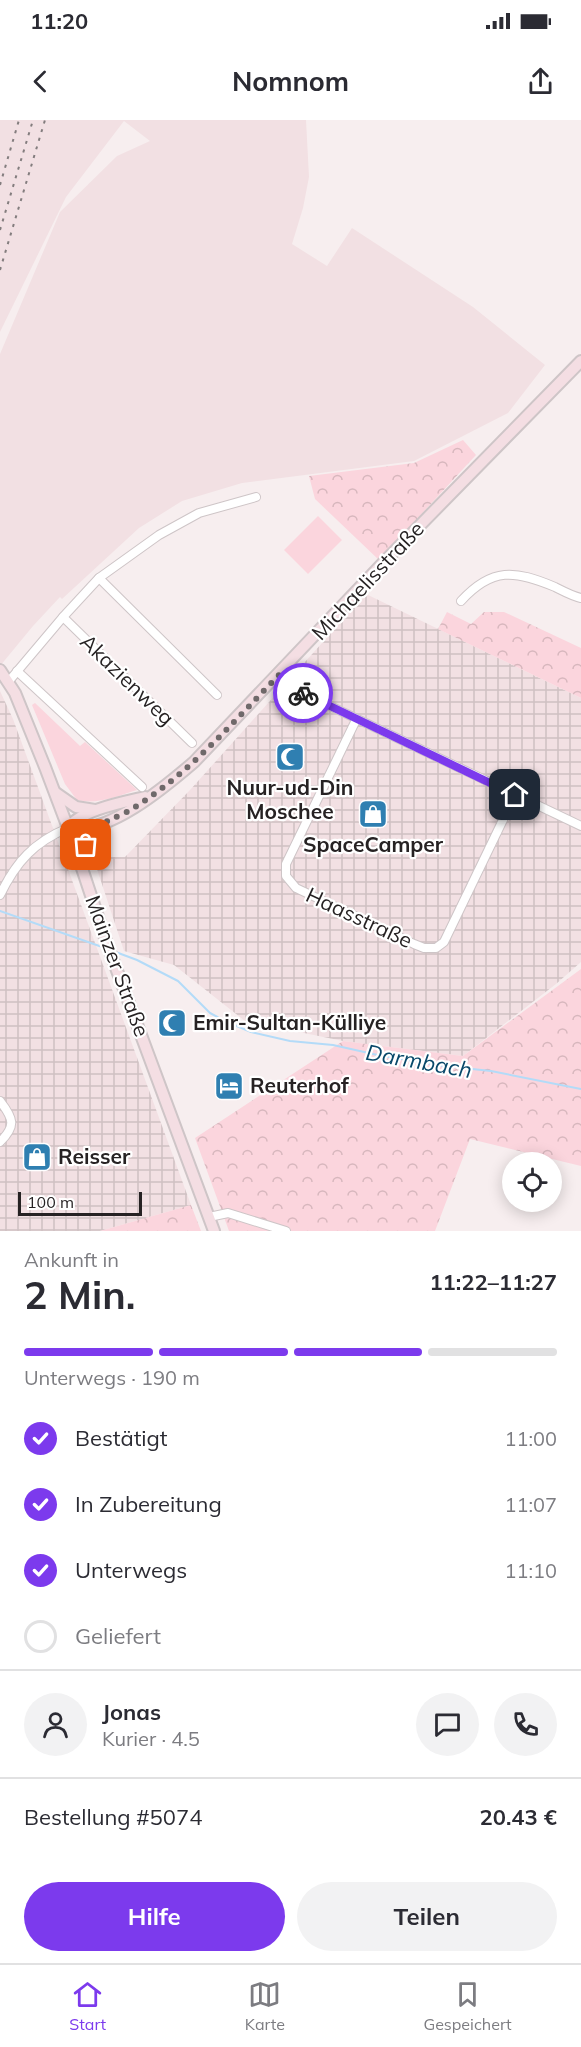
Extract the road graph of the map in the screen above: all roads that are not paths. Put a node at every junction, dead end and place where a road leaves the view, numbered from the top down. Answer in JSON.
{"nodes":[{"id":1,"x":581,"y":361,"type":"edge"},
{"id":2,"x":256,"y":497,"type":"dead end"},
{"id":3,"x":99,"y":578,"type":"junction"},
{"id":4,"x":581,"y":598,"type":"edge"},
{"id":5,"x":461,"y":601,"type":"dead end"},
{"id":6,"x":63,"y":617,"type":"junction"},
{"id":7,"x":0,"y":670,"type":"edge"},
{"id":8,"x":17,"y":671,"type":"junction"},
{"id":9,"x":280,"y":674,"type":"junction"},
{"id":10,"x":9,"y":681,"type":"junction"},
{"id":11,"x":217,"y":695,"type":"dead end"},
{"id":12,"x":356,"y":720,"type":"junction"},
{"id":13,"x":192,"y":743,"type":"dead end"},
{"id":14,"x":142,"y":787,"type":"dead end"},
{"id":15,"x":54,"y":791,"type":"junction"},
{"id":16,"x":515,"y":795,"type":"junction"},
{"id":17,"x":151,"y":796,"type":"junction"},
{"id":18,"x":100,"y":810,"type":"junction"},
{"id":19,"x":100,"y":824,"type":"junction"},
{"id":20,"x":581,"y":826,"type":"edge"},
{"id":21,"x":68,"y":828,"type":"junction"},
{"id":22,"x":79,"y":861,"type":"junction"},
{"id":23,"x":0,"y":894,"type":"edge"},
{"id":24,"x":0,"y":1101,"type":"edge"},
{"id":25,"x":0,"y":1142,"type":"edge"},
{"id":26,"x":209,"y":1217,"type":"junction"},
{"id":27,"x":214,"y":1231,"type":"edge"},
{"id":28,"x":286,"y":1231,"type":"edge"}],
"edges":[{"from":1,"to":9,"type":"street","name":"Michaelisstraße"},
{"from":2,"to":3,"type":"street","name":"Akazienweg"},
{"from":3,"to":6,"type":"street","name":"Akazienweg"},
{"from":3,"to":11,"type":"street"},
{"from":4,"to":5,"type":"street"},
{"from":6,"to":8,"type":"street","name":"Akazienweg"},
{"from":6,"to":13,"type":"street","name":"Akazienweg"},
{"from":7,"to":10,"type":"street","name":"Mainzer Straße"},
{"from":8,"to":10,"type":"street","name":"Akazienweg"},
{"from":8,"to":14,"type":"street"},
{"from":9,"to":12,"type":"street"},
{"from":9,"to":17,"type":"street","name":"Michaelisstraße"},
{"from":10,"to":15,"type":"street","name":"Mainzer Straße"},
{"from":12,"to":16,"type":"street"},
{"from":12,"to":16,"type":"street","name":"Haasstraße"},
{"from":15,"to":18,"type":"street"},
{"from":15,"to":21,"type":"street","name":"Mainzer Straße"},
{"from":16,"to":20,"type":"street"},
{"from":17,"to":18,"type":"street","name":"Michaelisstraße"},
{"from":17,"to":19,"type":"street","name":"Michaelisstraße"},
{"from":18,"to":21,"type":"street","name":"Michaelisstraße"},
{"from":19,"to":21,"type":"street","name":"Michaelisstraße"},
{"from":19,"to":22,"type":"street"},
{"from":21,"to":22,"type":"street","name":"Mainzer Straße"},
{"from":21,"to":23,"type":"street"},
{"from":22,"to":26,"type":"street","name":"Mainzer Straße"},
{"from":24,"to":25,"type":"street"},
{"from":26,"to":27,"type":"street","name":"Mainzer Straße"},
{"from":26,"to":28,"type":"street"}]}
